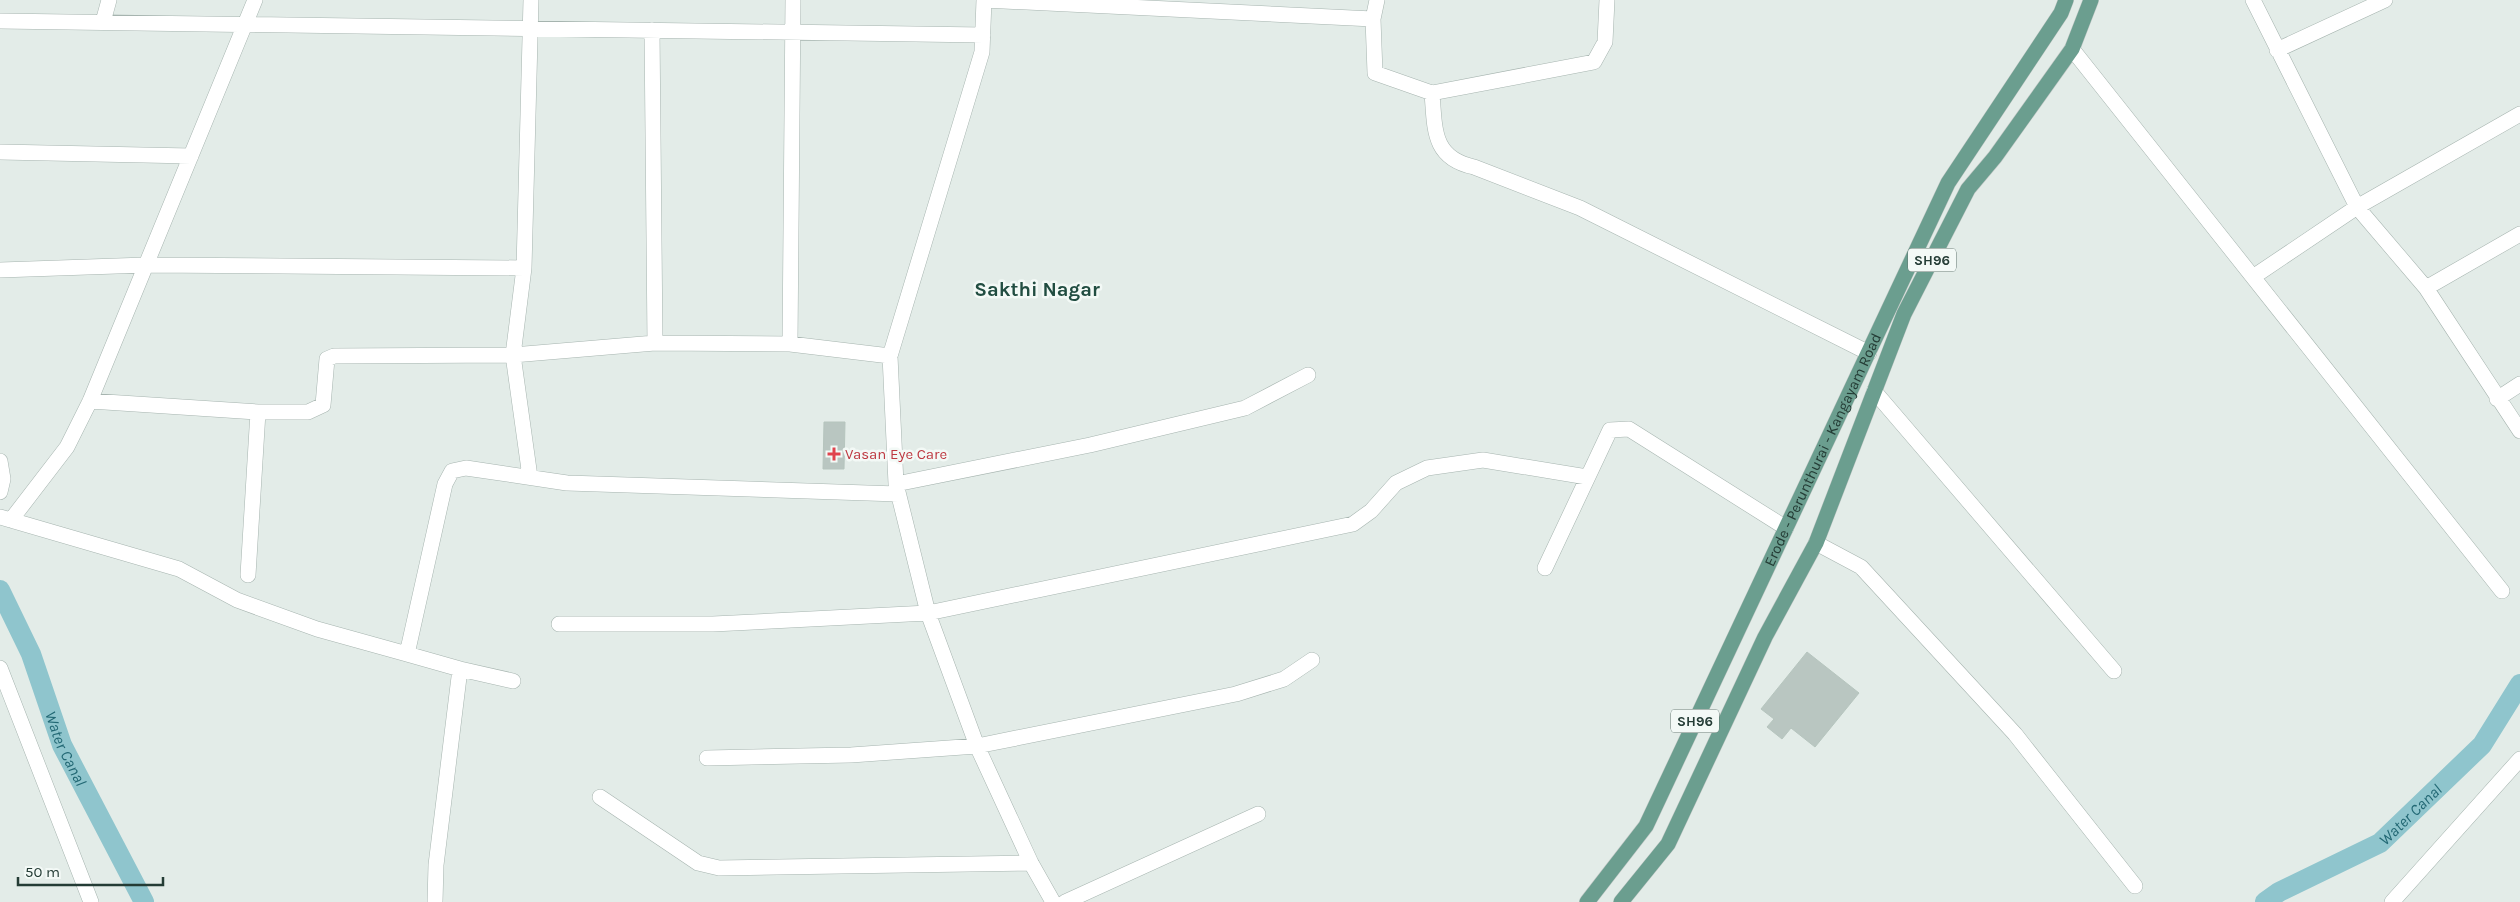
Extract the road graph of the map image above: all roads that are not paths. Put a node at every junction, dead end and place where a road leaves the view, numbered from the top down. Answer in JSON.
{"nodes":[{"id":1,"x":109,"y":0,"type":"edge"},
{"id":2,"x":255,"y":0,"type":"edge"},
{"id":3,"x":531,"y":0,"type":"edge"},
{"id":4,"x":794,"y":0,"type":"edge"},
{"id":5,"x":984,"y":0,"type":"edge"},
{"id":6,"x":1377,"y":0,"type":"edge"},
{"id":7,"x":1607,"y":0,"type":"edge"},
{"id":8,"x":2066,"y":0,"type":"edge"},
{"id":9,"x":2091,"y":0,"type":"edge"},
{"id":10,"x":2253,"y":0,"type":"edge"},
{"id":11,"x":2385,"y":0,"type":"edge"},
{"id":12,"x":1373,"y":19,"type":"junction"},
{"id":13,"x":0,"y":21,"type":"edge"},
{"id":14,"x":103,"y":22,"type":"junction"},
{"id":15,"x":245,"y":24,"type":"junction"},
{"id":16,"x":531,"y":28,"type":"junction"},
{"id":17,"x":652,"y":30,"type":"junction"},
{"id":18,"x":794,"y":32,"type":"junction"},
{"id":19,"x":982,"y":35,"type":"junction"},
{"id":20,"x":2072,"y":49,"type":"junction"},
{"id":21,"x":2277,"y":50,"type":"junction"},
{"id":22,"x":1432,"y":93,"type":"junction"},
{"id":23,"x":2520,"y":114,"type":"edge"},
{"id":24,"x":0,"y":152,"type":"edge"},
{"id":25,"x":191,"y":156,"type":"junction"},
{"id":26,"x":2357,"y":207,"type":"junction"},
{"id":27,"x":2520,"y":234,"type":"edge"},
{"id":28,"x":146,"y":265,"type":"junction"},
{"id":29,"x":524,"y":268,"type":"junction"},
{"id":30,"x":0,"y":270,"type":"edge"},
{"id":31,"x":2253,"y":277,"type":"junction"},
{"id":32,"x":2426,"y":288,"type":"junction"},
{"id":33,"x":655,"y":343,"type":"junction"},
{"id":34,"x":790,"y":344,"type":"junction"},
{"id":35,"x":1868,"y":353,"type":"junction"},
{"id":36,"x":513,"y":355,"type":"junction"},
{"id":37,"x":890,"y":356,"type":"junction"},
{"id":38,"x":1308,"y":375,"type":"dead end"},
{"id":39,"x":2520,"y":384,"type":"edge"},
{"id":40,"x":1874,"y":391,"type":"junction"},
{"id":41,"x":2497,"y":399,"type":"junction"},
{"id":42,"x":90,"y":401,"type":"junction"},
{"id":43,"x":258,"y":412,"type":"junction"},
{"id":44,"x":2520,"y":431,"type":"edge"},
{"id":45,"x":0,"y":461,"type":"edge"},
{"id":46,"x":530,"y":477,"type":"junction"},
{"id":47,"x":1587,"y":477,"type":"junction"},
{"id":48,"x":897,"y":489,"type":"junction"},
{"id":49,"x":0,"y":492,"type":"edge"},
{"id":50,"x":6,"y":518,"type":"edge"},
{"id":51,"x":1786,"y":528,"type":"junction"},
{"id":52,"x":1816,"y":543,"type":"junction"},
{"id":53,"x":1545,"y":568,"type":"dead end"},
{"id":54,"x":248,"y":575,"type":"dead end"},
{"id":55,"x":2502,"y":591,"type":"dead end"},
{"id":56,"x":928,"y":613,"type":"junction"},
{"id":57,"x":559,"y":624,"type":"dead end"},
{"id":58,"x":407,"y":654,"type":"junction"},
{"id":59,"x":1312,"y":660,"type":"dead end"},
{"id":60,"x":0,"y":668,"type":"edge"},
{"id":61,"x":460,"y":669,"type":"junction"},
{"id":62,"x":2114,"y":671,"type":"dead end"},
{"id":63,"x":513,"y":681,"type":"dead end"},
{"id":64,"x":977,"y":746,"type":"junction"},
{"id":65,"x":707,"y":758,"type":"dead end"},
{"id":66,"x":2520,"y":759,"type":"edge"},
{"id":67,"x":600,"y":797,"type":"dead end"},
{"id":68,"x":1258,"y":814,"type":"dead end"},
{"id":69,"x":1627,"y":851,"type":"junction"},
{"id":70,"x":1031,"y":863,"type":"junction"},
{"id":71,"x":1648,"y":868,"type":"junction"},
{"id":72,"x":2135,"y":886,"type":"dead end"},
{"id":73,"x":91,"y":902,"type":"edge"},
{"id":74,"x":434,"y":902,"type":"edge"},
{"id":75,"x":1052,"y":902,"type":"edge"},
{"id":76,"x":1065,"y":902,"type":"edge"},
{"id":77,"x":1587,"y":902,"type":"edge"},
{"id":78,"x":1621,"y":902,"type":"edge"},
{"id":79,"x":2392,"y":902,"type":"edge"}],
"edges":[{"from":1,"to":14,"type":"street"},
{"from":2,"to":15,"type":"street"},
{"from":3,"to":16,"type":"street"},
{"from":4,"to":18,"type":"street"},
{"from":5,"to":12,"type":"street"},
{"from":5,"to":19,"type":"street"},
{"from":6,"to":12,"type":"street"},
{"from":7,"to":22,"type":"street"},
{"from":8,"to":35,"type":"main road","name":"Erode - Perunthurai - Kangayam Road","number":"SH96"},
{"from":9,"to":20,"type":"main road","name":"Erode - Perunthurai - Kangayam Road","number":"SH96"},
{"from":10,"to":21,"type":"street"},
{"from":11,"to":21,"type":"street"},
{"from":12,"to":22,"type":"street"},
{"from":13,"to":14,"type":"street"},
{"from":14,"to":15,"type":"street"},
{"from":15,"to":16,"type":"street"},
{"from":15,"to":25,"type":"street"},
{"from":16,"to":17,"type":"street"},
{"from":16,"to":29,"type":"street"},
{"from":17,"to":18,"type":"street"},
{"from":17,"to":33,"type":"street"},
{"from":18,"to":19,"type":"street"},
{"from":18,"to":34,"type":"street"},
{"from":19,"to":37,"type":"street"},
{"from":20,"to":31,"type":"street"},
{"from":20,"to":40,"type":"main road","name":"Erode - Perunthurai - Kangayam Road","number":"SH96"},
{"from":21,"to":26,"type":"street"},
{"from":22,"to":35,"type":"street"},
{"from":23,"to":26,"type":"street"},
{"from":24,"to":25,"type":"street"},
{"from":25,"to":28,"type":"street"},
{"from":26,"to":31,"type":"street"},
{"from":26,"to":32,"type":"street"},
{"from":27,"to":32,"type":"street"},
{"from":28,"to":29,"type":"street"},
{"from":28,"to":30,"type":"street"},
{"from":28,"to":42,"type":"street"},
{"from":29,"to":36,"type":"street"},
{"from":31,"to":55,"type":"street"},
{"from":32,"to":41,"type":"street"},
{"from":33,"to":34,"type":"street"},
{"from":33,"to":36,"type":"street"},
{"from":34,"to":37,"type":"street"},
{"from":35,"to":51,"type":"main road","name":"Erode - Perunthurai - Kangayam Road","number":"SH96"},
{"from":36,"to":43,"type":"street"},
{"from":36,"to":46,"type":"street"},
{"from":37,"to":48,"type":"street"},
{"from":38,"to":48,"type":"street"},
{"from":39,"to":41,"type":"street"},
{"from":40,"to":52,"type":"main road","name":"Erode - Perunthurai - Kangayam Road","number":"SH96"},
{"from":40,"to":62,"type":"street"},
{"from":41,"to":44,"type":"street"},
{"from":42,"to":43,"type":"street"},
{"from":42,"to":50,"type":"street"},
{"from":43,"to":54,"type":"street"},
{"from":45,"to":49,"type":"street"},
{"from":46,"to":48,"type":"street"},
{"from":46,"to":58,"type":"street"},
{"from":47,"to":51,"type":"street"},
{"from":47,"to":53,"type":"street"},
{"from":47,"to":56,"type":"street"},
{"from":48,"to":56,"type":"street"},
{"from":50,"to":58,"type":"street"},
{"from":51,"to":69,"type":"main road","name":"Erode - Perunthurai - Kangayam Road","number":"SH96"},
{"from":52,"to":71,"type":"main road","name":"Erode - Perunthurai - Kangayam Road","number":"SH96"},
{"from":52,"to":72,"type":"street"},
{"from":56,"to":57,"type":"street"},
{"from":56,"to":64,"type":"street"},
{"from":58,"to":61,"type":"street"},
{"from":59,"to":64,"type":"street"},
{"from":60,"to":73,"type":"street"},
{"from":61,"to":63,"type":"street"},
{"from":61,"to":74,"type":"street"},
{"from":64,"to":65,"type":"street"},
{"from":64,"to":70,"type":"street"},
{"from":66,"to":79,"type":"street"},
{"from":67,"to":70,"type":"street"},
{"from":68,"to":76,"type":"street"},
{"from":69,"to":71,"type":"main road"},
{"from":69,"to":77,"type":"main road","name":"Erode - Perunthurai - Kangayam Road","number":"SH96"},
{"from":70,"to":75,"type":"street"},
{"from":71,"to":78,"type":"main road","name":"Erode - Perunthurai - Kangayam Road","number":"SH96"}]}
